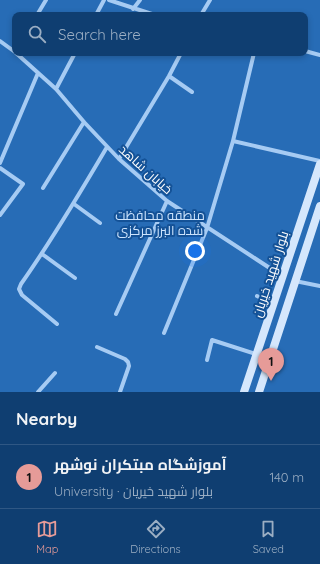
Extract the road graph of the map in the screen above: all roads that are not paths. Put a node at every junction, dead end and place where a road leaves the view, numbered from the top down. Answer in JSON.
{"nodes":[{"id":1,"x":46,"y":0,"type":"edge"},
{"id":2,"x":104,"y":0,"type":"edge"},
{"id":3,"x":109,"y":0,"type":"edge"},
{"id":4,"x":140,"y":0,"type":"edge"},
{"id":5,"x":210,"y":0,"type":"edge"},
{"id":6,"x":133,"y":9,"type":"junction"},
{"id":7,"x":39,"y":12,"type":"edge"},
{"id":8,"x":98,"y":12,"type":"edge"},
{"id":9,"x":144,"y":12,"type":"edge"},
{"id":10,"x":203,"y":12,"type":"edge"},
{"id":11,"x":0,"y":41,"type":"edge"},
{"id":12,"x":12,"y":50,"type":"edge"},
{"id":13,"x":308,"y":52,"type":"edge"},
{"id":14,"x":320,"y":55,"type":"edge"},
{"id":15,"x":19,"y":56,"type":"edge"},
{"id":16,"x":73,"y":56,"type":"edge"},
{"id":17,"x":179,"y":56,"type":"edge"},
{"id":18,"x":253,"y":56,"type":"edge"},
{"id":19,"x":38,"y":73,"type":"junction"},
{"id":20,"x":169,"y":76,"type":"junction"},
{"id":21,"x":56,"y":89,"type":"junction"},
{"id":22,"x":192,"y":92,"type":"dead end"},
{"id":23,"x":84,"y":122,"type":"junction"},
{"id":24,"x":233,"y":141,"type":"junction"},
{"id":25,"x":107,"y":147,"type":"junction"},
{"id":26,"x":120,"y":159,"type":"junction"},
{"id":27,"x":320,"y":161,"type":"edge"},
{"id":28,"x":0,"y":163,"type":"edge"},
{"id":29,"x":320,"y":164,"type":"edge"},
{"id":30,"x":0,"y":168,"type":"edge"},
{"id":31,"x":43,"y":188,"type":"dead end"},
{"id":32,"x":167,"y":201,"type":"junction"},
{"id":33,"x":74,"y":204,"type":"junction"},
{"id":34,"x":320,"y":206,"type":"edge"},
{"id":35,"x":0,"y":215,"type":"edge"},
{"id":36,"x":100,"y":223,"type":"dead end"},
{"id":37,"x":207,"y":228,"type":"junction"},
{"id":38,"x":42,"y":254,"type":"junction"},
{"id":39,"x":283,"y":276,"type":"junction"},
{"id":40,"x":75,"y":278,"type":"dead end"},
{"id":41,"x":295,"y":281,"type":"junction"},
{"id":42,"x":320,"y":286,"type":"edge"},
{"id":43,"x":256,"y":296,"type":"dead end"},
{"id":44,"x":273,"y":304,"type":"junction"},
{"id":45,"x":116,"y":314,"type":"dead end"},
{"id":46,"x":57,"y":324,"type":"dead end"},
{"id":47,"x":164,"y":333,"type":"dead end"},
{"id":48,"x":97,"y":347,"type":"dead end"},
{"id":49,"x":256,"y":354,"type":"junction"},
{"id":50,"x":207,"y":360,"type":"dead end"},
{"id":51,"x":55,"y":373,"type":"dead end"},
{"id":52,"x":38,"y":392,"type":"edge"},
{"id":53,"x":120,"y":392,"type":"edge"},
{"id":54,"x":244,"y":392,"type":"edge"},
{"id":55,"x":259,"y":392,"type":"edge"}],
"edges":[{"from":1,"to":7,"type":"street"},
{"from":2,"to":8,"type":"street"},
{"from":3,"to":6,"type":"street"},
{"from":4,"to":6,"type":"street"},
{"from":5,"to":10,"type":"street"},
{"from":6,"to":9,"type":"street"},
{"from":11,"to":12,"type":"street","name":"خیابان شاهد"},
{"from":13,"to":14,"type":"street"},
{"from":15,"to":19,"type":"street","name":"خیابان شاهد"},
{"from":16,"to":21,"type":"street"},
{"from":17,"to":20,"type":"street"},
{"from":18,"to":24,"type":"street"},
{"from":19,"to":21,"type":"street","name":"خیابان شاهد"},
{"from":19,"to":28,"type":"street"},
{"from":20,"to":22,"type":"street"},
{"from":20,"to":26,"type":"street"},
{"from":21,"to":23,"type":"street","name":"خیابان شاهد"},
{"from":23,"to":25,"type":"street","name":"خیابان شاهد"},
{"from":23,"to":31,"type":"street"},
{"from":24,"to":27,"type":"street"},
{"from":24,"to":37,"type":"street"},
{"from":25,"to":26,"type":"street","name":"خیابان شاهد"},
{"from":25,"to":33,"type":"street"},
{"from":26,"to":32,"type":"street","name":"خیابان شاهد"},
{"from":29,"to":39,"type":"main road","name":"بلوار شهید خیریان"},
{"from":30,"to":35,"type":"street"},
{"from":32,"to":37,"type":"street","name":"خیابان شاهد"},
{"from":32,"to":45,"type":"street"},
{"from":33,"to":36,"type":"street"},
{"from":33,"to":38,"type":"street"},
{"from":34,"to":41,"type":"main road","name":"بلوار شهید خیریان"},
{"from":37,"to":39,"type":"street","name":"خیابان شاهد"},
{"from":37,"to":47,"type":"street"},
{"from":38,"to":40,"type":"street"},
{"from":38,"to":46,"type":"street"},
{"from":39,"to":41,"type":"main road"},
{"from":39,"to":44,"type":"main road","name":"بلوار شهید خیریان"},
{"from":41,"to":42,"type":"street"},
{"from":41,"to":55,"type":"main road","name":"بلوار شهید خیریان"},
{"from":43,"to":44,"type":"street"},
{"from":44,"to":49,"type":"main road","name":"بلوار شهید خیریان"},
{"from":48,"to":53,"type":"street"},
{"from":49,"to":50,"type":"street"},
{"from":49,"to":54,"type":"main road","name":"بلوار شهید خیریان"},
{"from":51,"to":52,"type":"street"}]}
